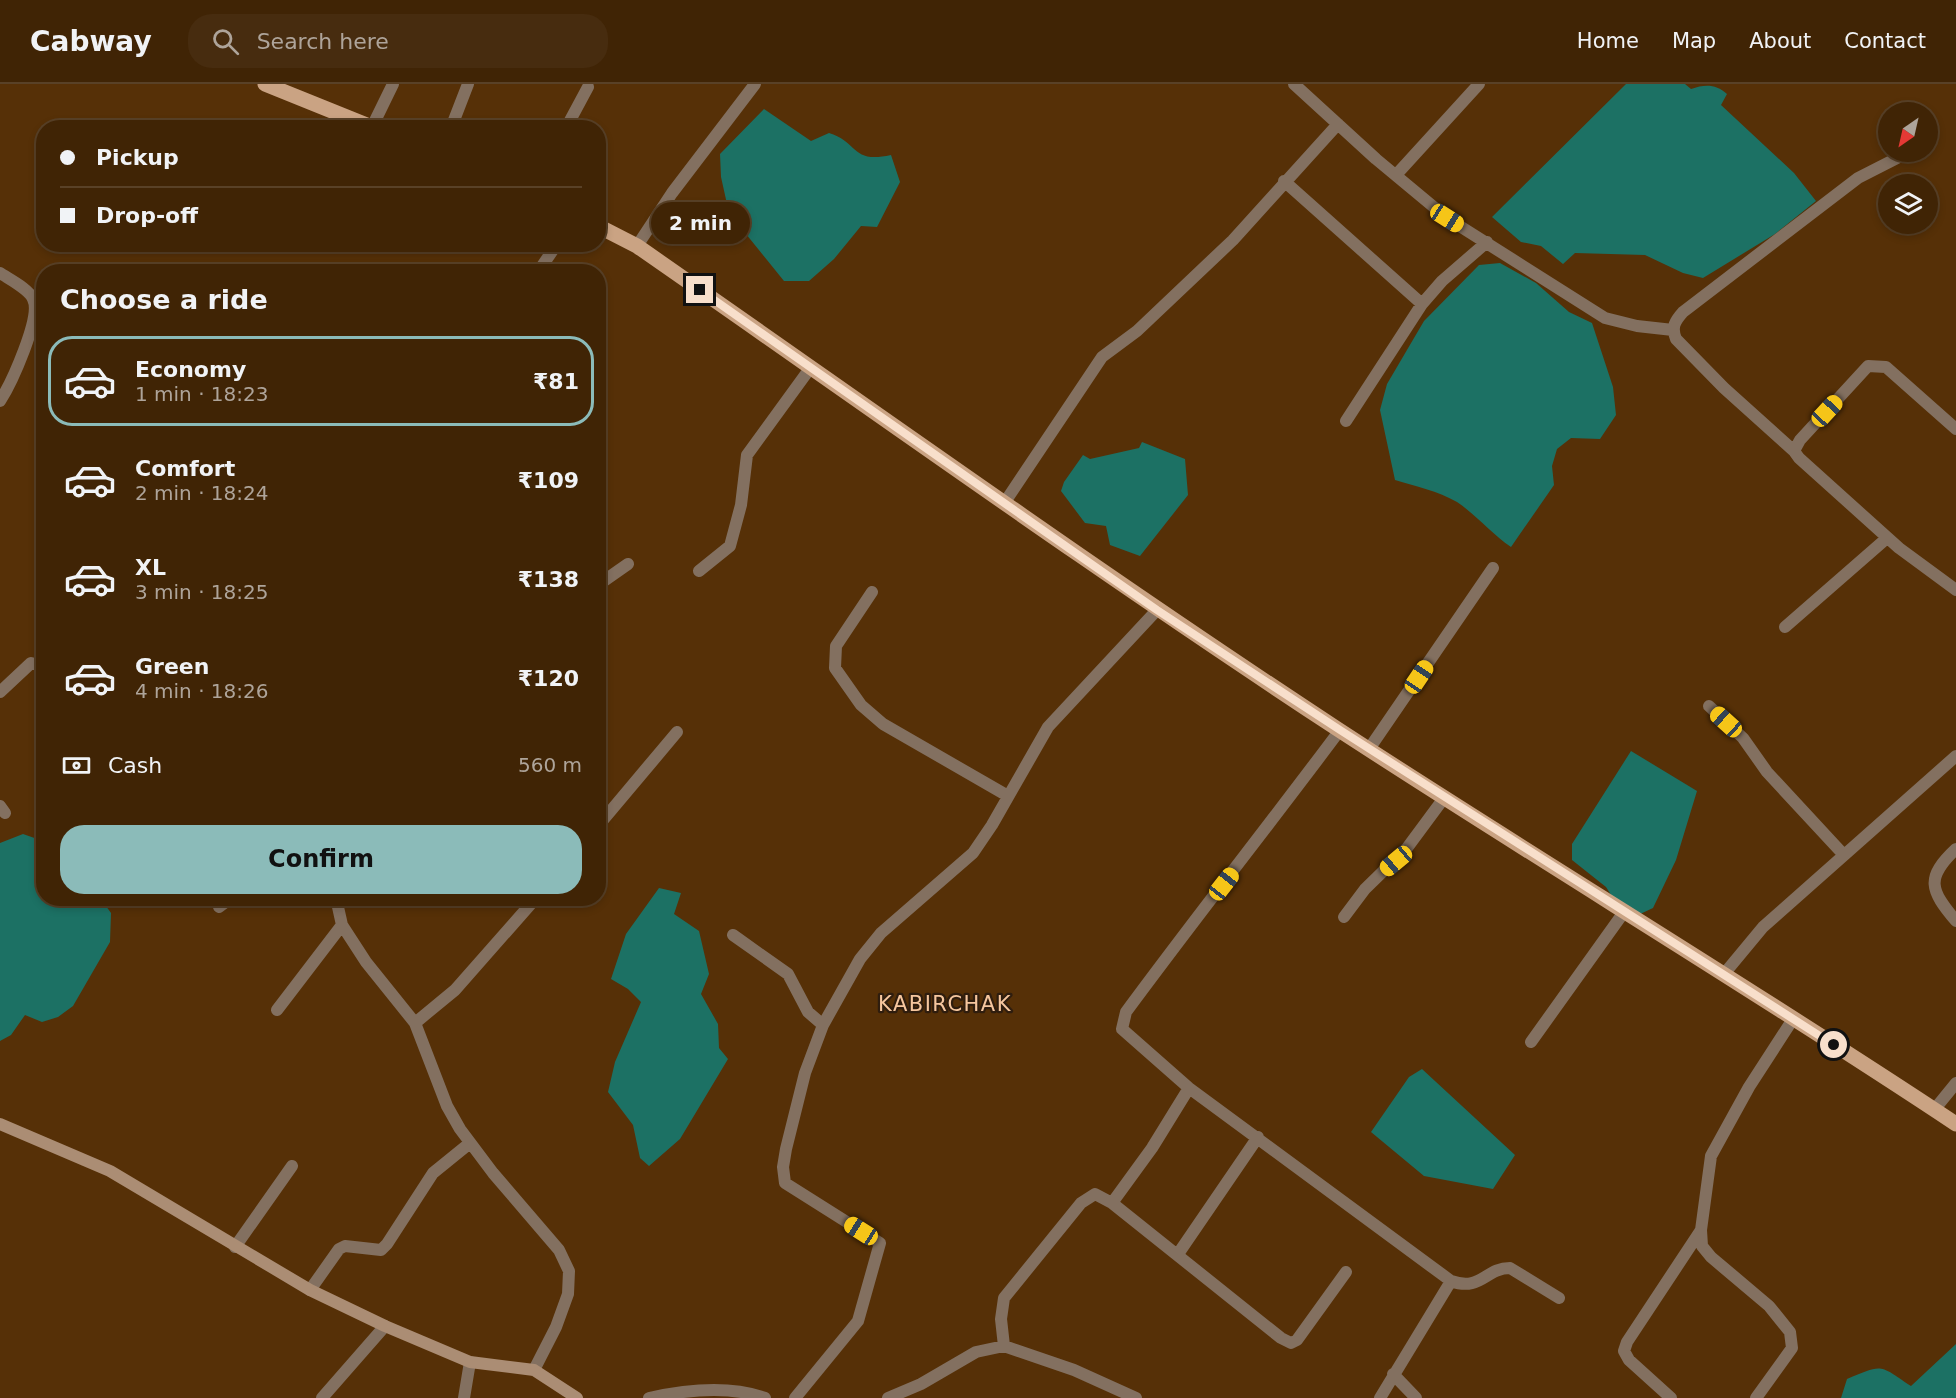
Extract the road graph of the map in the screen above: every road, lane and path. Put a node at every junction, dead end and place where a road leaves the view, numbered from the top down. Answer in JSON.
{"nodes":[{"id":1,"x":265,"y":84,"type":"edge"},
{"id":2,"x":393,"y":84,"type":"edge"},
{"id":3,"x":468,"y":84,"type":"edge"},
{"id":4,"x":1294,"y":84,"type":"edge"},
{"id":5,"x":1479,"y":84,"type":"edge"},
{"id":6,"x":751,"y":85,"type":"edge"},
{"id":7,"x":588,"y":87,"type":"dead end"},
{"id":8,"x":355,"y":120,"type":"edge"},
{"id":9,"x":376,"y":120,"type":"edge"},
{"id":10,"x":454,"y":120,"type":"edge"},
{"id":11,"x":570,"y":120,"type":"edge"},
{"id":12,"x":1338,"y":123,"type":"junction"},
{"id":13,"x":1890,"y":162,"type":"edge"},
{"id":14,"x":1396,"y":175,"type":"junction"},
{"id":15,"x":1284,"y":181,"type":"junction"},
{"id":16,"x":606,"y":230,"type":"edge"},
{"id":17,"x":1487,"y":243,"type":"junction"},
{"id":18,"x":637,"y":246,"type":"junction"},
{"id":19,"x":0,"y":273,"type":"edge"},
{"id":20,"x":1422,"y":304,"type":"junction"},
{"id":21,"x":1673,"y":330,"type":"junction"},
{"id":22,"x":811,"y":367,"type":"junction"},
{"id":23,"x":0,"y":401,"type":"edge"},
{"id":24,"x":1346,"y":421,"type":"dead end"},
{"id":25,"x":1956,"y":429,"type":"edge"},
{"id":26,"x":1794,"y":451,"type":"junction"},
{"id":27,"x":1005,"y":502,"type":"junction"},
{"id":28,"x":1887,"y":538,"type":"junction"},
{"id":29,"x":628,"y":564,"type":"dead end"},
{"id":30,"x":1493,"y":568,"type":"dead end"},
{"id":31,"x":699,"y":570,"type":"dead end"},
{"id":32,"x":606,"y":579,"type":"edge"},
{"id":33,"x":1956,"y":590,"type":"edge"},
{"id":34,"x":872,"y":592,"type":"dead end"},
{"id":35,"x":1157,"y":610,"type":"junction"},
{"id":36,"x":1785,"y":627,"type":"dead end"},
{"id":37,"x":36,"y":664,"type":"edge"},
{"id":38,"x":0,"y":692,"type":"edge"},
{"id":39,"x":1709,"y":706,"type":"dead end"},
{"id":40,"x":1340,"y":730,"type":"junction"},
{"id":41,"x":677,"y":732,"type":"dead end"},
{"id":42,"x":1369,"y":749,"type":"junction"},
{"id":43,"x":1956,"y":756,"type":"edge"},
{"id":44,"x":1008,"y":796,"type":"junction"},
{"id":45,"x":1444,"y":798,"type":"junction"},
{"id":46,"x":606,"y":816,"type":"edge"},
{"id":47,"x":1956,"y":849,"type":"edge"},
{"id":48,"x":1843,"y":854,"type":"junction"},
{"id":49,"x":338,"y":906,"type":"edge"},
{"id":50,"x":529,"y":906,"type":"edge"},
{"id":51,"x":1624,"y":912,"type":"junction"},
{"id":52,"x":1344,"y":917,"type":"dead end"},
{"id":53,"x":1956,"y":921,"type":"edge"},
{"id":54,"x":342,"y":925,"type":"junction"},
{"id":55,"x":733,"y":934,"type":"dead end"},
{"id":56,"x":1724,"y":974,"type":"junction"},
{"id":57,"x":277,"y":1010,"type":"dead end"},
{"id":58,"x":1793,"y":1019,"type":"junction"},
{"id":59,"x":415,"y":1023,"type":"junction"},
{"id":60,"x":823,"y":1025,"type":"junction"},
{"id":61,"x":1531,"y":1042,"type":"dead end"},
{"id":62,"x":1956,"y":1083,"type":"edge"},
{"id":63,"x":1189,"y":1088,"type":"junction"},
{"id":64,"x":1934,"y":1110,"type":"junction"},
{"id":65,"x":0,"y":1124,"type":"edge"},
{"id":66,"x":1956,"y":1124,"type":"edge"},
{"id":67,"x":1258,"y":1137,"type":"junction"},
{"id":68,"x":470,"y":1143,"type":"junction"},
{"id":69,"x":292,"y":1166,"type":"dead end"},
{"id":70,"x":1112,"y":1203,"type":"junction"},
{"id":71,"x":1701,"y":1230,"type":"junction"},
{"id":72,"x":235,"y":1247,"type":"junction"},
{"id":73,"x":1178,"y":1254,"type":"junction"},
{"id":74,"x":1346,"y":1272,"type":"dead end"},
{"id":75,"x":1451,"y":1281,"type":"junction"},
{"id":76,"x":310,"y":1290,"type":"junction"},
{"id":77,"x":1559,"y":1298,"type":"dead end"},
{"id":78,"x":385,"y":1326,"type":"junction"},
{"id":79,"x":1004,"y":1346,"type":"junction"},
{"id":80,"x":471,"y":1362,"type":"junction"},
{"id":81,"x":534,"y":1370,"type":"junction"},
{"id":82,"x":1393,"y":1374,"type":"junction"},
{"id":83,"x":322,"y":1398,"type":"edge"},
{"id":84,"x":464,"y":1398,"type":"edge"},
{"id":85,"x":577,"y":1398,"type":"edge"},
{"id":86,"x":649,"y":1398,"type":"edge"},
{"id":87,"x":765,"y":1398,"type":"edge"},
{"id":88,"x":795,"y":1398,"type":"edge"},
{"id":89,"x":888,"y":1398,"type":"edge"},
{"id":90,"x":1136,"y":1398,"type":"edge"},
{"id":91,"x":1380,"y":1398,"type":"edge"},
{"id":92,"x":1416,"y":1398,"type":"edge"},
{"id":93,"x":1671,"y":1398,"type":"edge"},
{"id":94,"x":1756,"y":1398,"type":"edge"}],
"edges":[{"from":1,"to":8,"type":"main road"},
{"from":2,"to":9,"type":"street"},
{"from":3,"to":10,"type":"street"},
{"from":4,"to":12,"type":"street"},
{"from":5,"to":14,"type":"street"},
{"from":6,"to":18,"type":"street"},
{"from":7,"to":11,"type":"street"},
{"from":12,"to":14,"type":"street"},
{"from":12,"to":15,"type":"street"},
{"from":13,"to":21,"type":"street"},
{"from":14,"to":17,"type":"street"},
{"from":15,"to":20,"type":"street"},
{"from":15,"to":27,"type":"street"},
{"from":16,"to":18,"type":"main road"},
{"from":17,"to":20,"type":"street"},
{"from":17,"to":21,"type":"street"},
{"from":18,"to":22,"type":"main road"},
{"from":19,"to":23,"type":"street"},
{"from":20,"to":24,"type":"street"},
{"from":21,"to":26,"type":"street"},
{"from":22,"to":27,"type":"main road"},
{"from":22,"to":31,"type":"street"},
{"from":25,"to":26,"type":"street"},
{"from":26,"to":28,"type":"street"},
{"from":27,"to":35,"type":"main road"},
{"from":28,"to":33,"type":"street"},
{"from":28,"to":36,"type":"street"},
{"from":29,"to":32,"type":"street"},
{"from":30,"to":42,"type":"street"},
{"from":34,"to":44,"type":"street"},
{"from":35,"to":40,"type":"main road"},
{"from":35,"to":44,"type":"street"},
{"from":37,"to":38,"type":"street"},
{"from":39,"to":48,"type":"street"},
{"from":40,"to":42,"type":"main road"},
{"from":40,"to":63,"type":"street"},
{"from":41,"to":46,"type":"street"},
{"from":42,"to":45,"type":"main road"},
{"from":43,"to":48,"type":"street"},
{"from":44,"to":60,"type":"street"},
{"from":45,"to":51,"type":"main road"},
{"from":45,"to":52,"type":"street"},
{"from":47,"to":53,"type":"street"},
{"from":48,"to":56,"type":"street"},
{"from":49,"to":54,"type":"street"},
{"from":50,"to":59,"type":"street"},
{"from":51,"to":56,"type":"main road"},
{"from":51,"to":61,"type":"street"},
{"from":54,"to":57,"type":"street"},
{"from":54,"to":59,"type":"street"},
{"from":55,"to":60,"type":"street"},
{"from":56,"to":58,"type":"main road"},
{"from":58,"to":64,"type":"main road"},
{"from":58,"to":71,"type":"street"},
{"from":59,"to":68,"type":"street"},
{"from":60,"to":88,"type":"street"},
{"from":62,"to":64,"type":"street"},
{"from":63,"to":67,"type":"street"},
{"from":63,"to":70,"type":"street"},
{"from":64,"to":66,"type":"main road"},
{"from":65,"to":72,"type":"main road"},
{"from":67,"to":73,"type":"street"},
{"from":67,"to":75,"type":"street"},
{"from":68,"to":76,"type":"street"},
{"from":68,"to":81,"type":"street"},
{"from":69,"to":72,"type":"street"},
{"from":70,"to":73,"type":"street"},
{"from":70,"to":79,"type":"street"},
{"from":71,"to":93,"type":"street"},
{"from":71,"to":94,"type":"street"},
{"from":72,"to":76,"type":"main road"},
{"from":73,"to":74,"type":"street"},
{"from":75,"to":77,"type":"street"},
{"from":75,"to":82,"type":"street"},
{"from":76,"to":78,"type":"main road"},
{"from":78,"to":80,"type":"main road"},
{"from":78,"to":83,"type":"street"},
{"from":79,"to":89,"type":"street"},
{"from":79,"to":90,"type":"street"},
{"from":80,"to":81,"type":"main road"},
{"from":80,"to":84,"type":"street"},
{"from":81,"to":85,"type":"main road"},
{"from":82,"to":91,"type":"street"},
{"from":82,"to":92,"type":"street"},
{"from":86,"to":87,"type":"street"}]}
